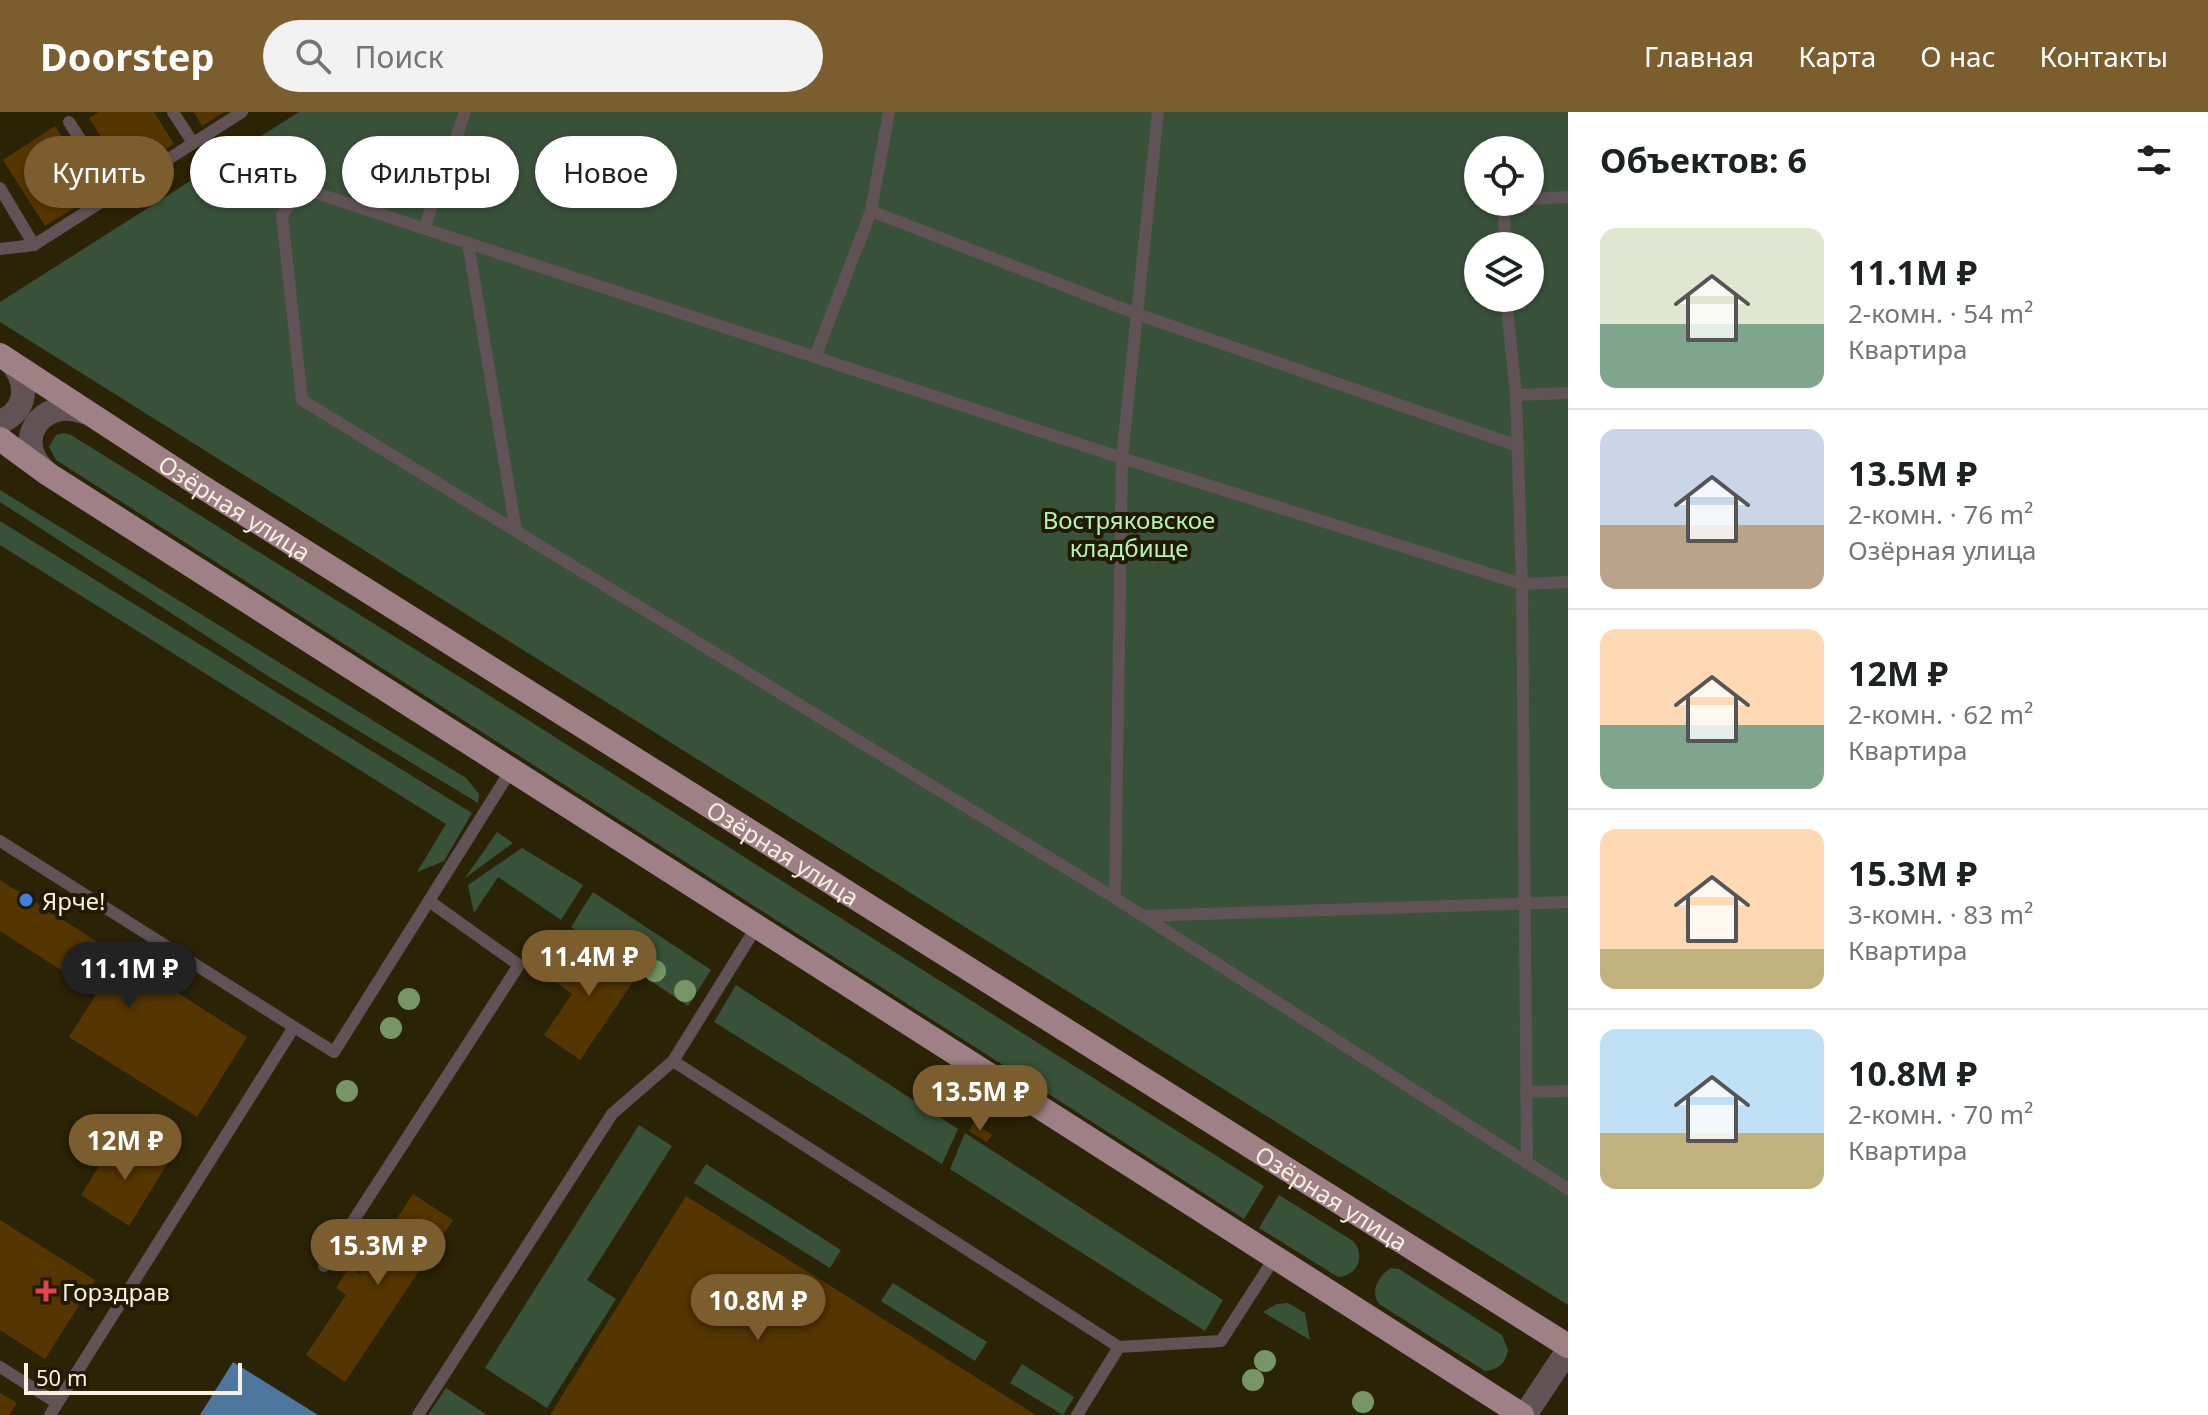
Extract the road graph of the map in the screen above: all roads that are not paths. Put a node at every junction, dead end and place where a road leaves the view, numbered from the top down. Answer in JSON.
{"nodes":[{"id":1,"x":173,"y":112,"type":"edge"},
{"id":2,"x":242,"y":112,"type":"edge"},
{"id":3,"x":465,"y":112,"type":"edge"},
{"id":4,"x":889,"y":112,"type":"edge"},
{"id":5,"x":1158,"y":112,"type":"edge"},
{"id":6,"x":69,"y":122,"type":"dead end"},
{"id":7,"x":78,"y":136,"type":"edge"},
{"id":8,"x":204,"y":136,"type":"edge"},
{"id":9,"x":190,"y":138,"type":"edge"},
{"id":10,"x":0,"y":188,"type":"edge"},
{"id":11,"x":1568,"y":197,"type":"edge"},
{"id":12,"x":1544,"y":198,"type":"edge"},
{"id":13,"x":92,"y":208,"type":"edge"},
{"id":14,"x":871,"y":211,"type":"junction"},
{"id":15,"x":424,"y":229,"type":"junction"},
{"id":16,"x":468,"y":243,"type":"junction"},
{"id":17,"x":34,"y":245,"type":"junction"},
{"id":18,"x":0,"y":249,"type":"edge"},
{"id":19,"x":1507,"y":312,"type":"edge"},
{"id":20,"x":1137,"y":314,"type":"junction"},
{"id":21,"x":815,"y":357,"type":"junction"},
{"id":22,"x":6,"y":358,"type":"edge"},
{"id":23,"x":1568,"y":393,"type":"edge"},
{"id":24,"x":1516,"y":395,"type":"junction"},
{"id":25,"x":84,"y":412,"type":"junction"},
{"id":26,"x":0,"y":422,"type":"edge"},
{"id":27,"x":0,"y":439,"type":"edge"},
{"id":28,"x":1518,"y":446,"type":"junction"},
{"id":29,"x":1122,"y":458,"type":"junction"},
{"id":30,"x":48,"y":474,"type":"junction"},
{"id":31,"x":516,"y":531,"type":"junction"},
{"id":32,"x":1568,"y":582,"type":"edge"},
{"id":33,"x":1522,"y":584,"type":"junction"},
{"id":34,"x":511,"y":770,"type":"junction"},
{"id":35,"x":0,"y":841,"type":"edge"},
{"id":36,"x":1115,"y":898,"type":"junction"},
{"id":37,"x":429,"y":901,"type":"junction"},
{"id":38,"x":1568,"y":902,"type":"edge"},
{"id":39,"x":1525,"y":904,"type":"junction"},
{"id":40,"x":1143,"y":916,"type":"junction"},
{"id":41,"x":757,"y":926,"type":"junction"},
{"id":42,"x":294,"y":1027,"type":"junction"},
{"id":43,"x":673,"y":1061,"type":"junction"},
{"id":44,"x":1568,"y":1091,"type":"edge"},
{"id":45,"x":1526,"y":1092,"type":"junction"},
{"id":46,"x":1527,"y":1163,"type":"junction"},
{"id":47,"x":1568,"y":1189,"type":"edge"},
{"id":48,"x":1275,"y":1257,"type":"junction"},
{"id":49,"x":324,"y":1266,"type":"dead end"},
{"id":50,"x":1119,"y":1347,"type":"junction"},
{"id":51,"x":1568,"y":1348,"type":"edge"},
{"id":52,"x":0,"y":1367,"type":"edge"},
{"id":53,"x":57,"y":1403,"type":"junction"},
{"id":54,"x":50,"y":1415,"type":"edge"},
{"id":55,"x":418,"y":1415,"type":"edge"},
{"id":56,"x":1077,"y":1415,"type":"edge"},
{"id":57,"x":1524,"y":1415,"type":"edge"}],
"edges":[{"from":1,"to":9,"type":"lane"},
{"from":2,"to":8,"type":"lane"},
{"from":3,"to":15,"type":"lane"},
{"from":4,"to":14,"type":"lane"},
{"from":5,"to":20,"type":"lane"},
{"from":6,"to":7,"type":"lane"},
{"from":10,"to":17,"type":"lane"},
{"from":11,"to":12,"type":"lane"},
{"from":13,"to":17,"type":"lane"},
{"from":14,"to":20,"type":"lane"},
{"from":14,"to":21,"type":"lane"},
{"from":15,"to":16,"type":"lane"},
{"from":15,"to":31,"type":"lane"},
{"from":16,"to":21,"type":"lane"},
{"from":16,"to":31,"type":"lane"},
{"from":17,"to":18,"type":"lane"},
{"from":19,"to":24,"type":"lane"},
{"from":20,"to":28,"type":"lane"},
{"from":20,"to":29,"type":"lane"},
{"from":21,"to":29,"type":"lane"},
{"from":22,"to":25,"type":"main road","name":"Озёрная улица"},
{"from":22,"to":26,"type":"street"},
{"from":23,"to":24,"type":"lane"},
{"from":24,"to":28,"type":"lane"},
{"from":25,"to":30,"type":"street"},
{"from":25,"to":51,"type":"main road","name":"Озёрная улица"},
{"from":27,"to":30,"type":"main road"},
{"from":28,"to":33,"type":"lane"},
{"from":29,"to":33,"type":"lane"},
{"from":29,"to":36,"type":"lane"},
{"from":30,"to":34,"type":"main road"},
{"from":31,"to":36,"type":"lane"},
{"from":32,"to":33,"type":"lane"},
{"from":33,"to":39,"type":"lane"},
{"from":34,"to":37,"type":"lane"},
{"from":34,"to":41,"type":"main road"},
{"from":35,"to":42,"type":"lane"},
{"from":36,"to":40,"type":"lane"},
{"from":37,"to":42,"type":"lane"},
{"from":37,"to":49,"type":"lane"},
{"from":38,"to":39,"type":"lane"},
{"from":39,"to":40,"type":"lane"},
{"from":39,"to":45,"type":"lane"},
{"from":40,"to":46,"type":"lane"},
{"from":41,"to":43,"type":"lane"},
{"from":41,"to":48,"type":"main road"},
{"from":42,"to":53,"type":"lane"},
{"from":43,"to":50,"type":"lane"},
{"from":43,"to":55,"type":"lane"},
{"from":44,"to":45,"type":"lane"},
{"from":45,"to":46,"type":"lane"},
{"from":46,"to":47,"type":"lane"},
{"from":48,"to":50,"type":"lane"},
{"from":48,"to":57,"type":"main road"},
{"from":50,"to":56,"type":"lane"},
{"from":51,"to":57,"type":"street"},
{"from":52,"to":53,"type":"lane"},
{"from":53,"to":54,"type":"lane"}]}
